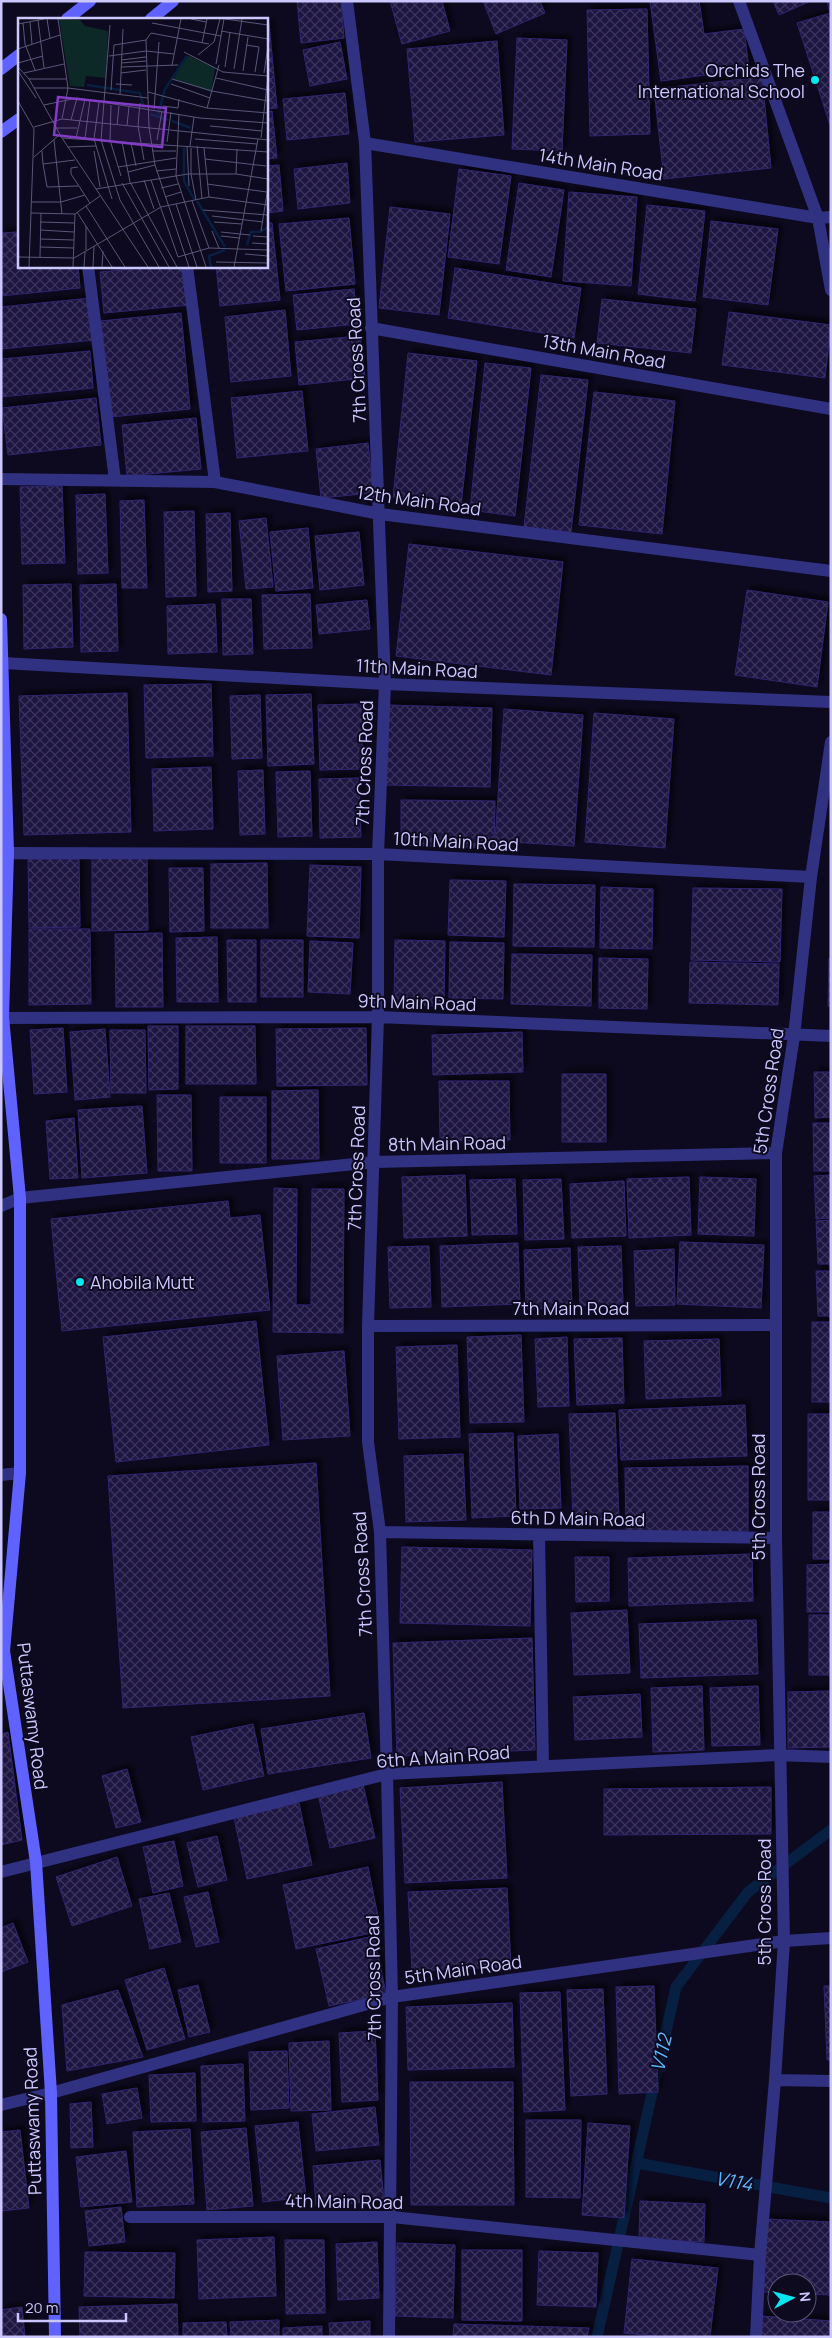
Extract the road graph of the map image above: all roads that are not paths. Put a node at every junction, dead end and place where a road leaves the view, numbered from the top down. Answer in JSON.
{"nodes":[{"id":1,"x":90,"y":1,"type":"edge"},
{"id":2,"x":174,"y":1,"type":"edge"},
{"id":3,"x":347,"y":1,"type":"edge"},
{"id":4,"x":740,"y":1,"type":"edge"},
{"id":5,"x":68,"y":18,"type":"edge"},
{"id":6,"x":153,"y":18,"type":"edge"},
{"id":7,"x":18,"y":57,"type":"edge"},
{"id":8,"x":1,"y":69,"type":"edge"},
{"id":9,"x":18,"y":120,"type":"edge"},
{"id":10,"x":1,"y":132,"type":"edge"},
{"id":11,"x":365,"y":143,"type":"junction"},
{"id":12,"x":824,"y":217,"type":"edge"},
{"id":13,"x":88,"y":268,"type":"edge"},
{"id":14,"x":187,"y":268,"type":"edge"},
{"id":15,"x":831,"y":290,"type":"edge"},
{"id":16,"x":371,"y":328,"type":"junction"},
{"id":17,"x":831,"y":409,"type":"edge"},
{"id":18,"x":1,"y":479,"type":"edge"},
{"id":19,"x":115,"y":480,"type":"junction"},
{"id":20,"x":215,"y":482,"type":"junction"},
{"id":21,"x":380,"y":514,"type":"junction"},
{"id":22,"x":831,"y":571,"type":"edge"},
{"id":23,"x":1,"y":619,"type":"edge"},
{"id":24,"x":3,"y":663,"type":"junction"},
{"id":25,"x":385,"y":684,"type":"junction"},
{"id":26,"x":831,"y":702,"type":"edge"},
{"id":27,"x":831,"y":742,"type":"edge"},
{"id":28,"x":378,"y":854,"type":"junction"},
{"id":29,"x":5,"y":855,"type":"edge"},
{"id":30,"x":811,"y":877,"type":"junction"},
{"id":31,"x":378,"y":1017,"type":"junction"},
{"id":32,"x":2,"y":1018,"type":"edge"},
{"id":33,"x":794,"y":1036,"type":"junction"},
{"id":34,"x":831,"y":1036,"type":"edge"},
{"id":35,"x":776,"y":1153,"type":"junction"},
{"id":36,"x":374,"y":1162,"type":"junction"},
{"id":37,"x":20,"y":1198,"type":"junction"},
{"id":38,"x":1,"y":1206,"type":"edge"},
{"id":39,"x":774,"y":1325,"type":"junction"},
{"id":40,"x":368,"y":1326,"type":"junction"},
{"id":41,"x":20,"y":1473,"type":"junction"},
{"id":42,"x":1,"y":1475,"type":"edge"},
{"id":43,"x":380,"y":1532,"type":"junction"},
{"id":44,"x":539,"y":1535,"type":"junction"},
{"id":45,"x":776,"y":1538,"type":"junction"},
{"id":46,"x":3,"y":1652,"type":"edge"},
{"id":47,"x":778,"y":1754,"type":"junction"},
{"id":48,"x":831,"y":1757,"type":"edge"},
{"id":49,"x":543,"y":1766,"type":"junction"},
{"id":50,"x":388,"y":1774,"type":"junction"},
{"id":51,"x":36,"y":1862,"type":"junction"},
{"id":52,"x":1,"y":1872,"type":"edge"},
{"id":53,"x":831,"y":1938,"type":"edge"},
{"id":54,"x":784,"y":1941,"type":"junction"},
{"id":55,"x":392,"y":1997,"type":"junction"},
{"id":56,"x":775,"y":2080,"type":"junction"},
{"id":57,"x":831,"y":2081,"type":"edge"},
{"id":58,"x":51,"y":2093,"type":"junction"},
{"id":59,"x":1,"y":2105,"type":"edge"},
{"id":60,"x":130,"y":2217,"type":"dead end"},
{"id":61,"x":392,"y":2217,"type":"junction"},
{"id":62,"x":760,"y":2255,"type":"junction"},
{"id":63,"x":55,"y":2337,"type":"edge"},
{"id":64,"x":389,"y":2337,"type":"edge"},
{"id":65,"x":756,"y":2337,"type":"edge"}],
"edges":[{"from":1,"to":5,"type":"main road"},
{"from":2,"to":6,"type":"main road"},
{"from":3,"to":11,"type":"street","name":"7th Cross Road"},
{"from":4,"to":12,"type":"street"},
{"from":7,"to":8,"type":"main road"},
{"from":9,"to":10,"type":"main road"},
{"from":11,"to":12,"type":"street","name":"14th Main Road"},
{"from":11,"to":16,"type":"street","name":"7th Cross Road"},
{"from":12,"to":15,"type":"street"},
{"from":13,"to":19,"type":"street"},
{"from":14,"to":20,"type":"street"},
{"from":16,"to":17,"type":"street","name":"13th Main Road"},
{"from":16,"to":21,"type":"street","name":"7th Cross Road"},
{"from":18,"to":19,"type":"street","name":"12th Main Road"},
{"from":19,"to":20,"type":"street","name":"12th Main Road"},
{"from":20,"to":21,"type":"street","name":"12th Main Road"},
{"from":21,"to":22,"type":"street","name":"12th Main Road"},
{"from":21,"to":25,"type":"street","name":"7th Cross Road"},
{"from":23,"to":24,"type":"main road","name":"Puttaswamy Road"},
{"from":24,"to":25,"type":"street","name":"11th Main Road"},
{"from":24,"to":29,"type":"main road","name":"Puttaswamy Road"},
{"from":25,"to":26,"type":"street","name":"11th Main Road"},
{"from":25,"to":28,"type":"street","name":"7th Cross Road"},
{"from":27,"to":30,"type":"street","name":"5th Cross Road"},
{"from":28,"to":29,"type":"street","name":"10th Main Road"},
{"from":28,"to":30,"type":"street","name":"10th Main Road"},
{"from":28,"to":31,"type":"street","name":"7th Cross Road"},
{"from":29,"to":32,"type":"main road","name":"Puttaswamy Road"},
{"from":30,"to":33,"type":"street","name":"5th Cross Road"},
{"from":31,"to":32,"type":"street","name":"9th Main Road"},
{"from":31,"to":33,"type":"street","name":"9th Main Road"},
{"from":31,"to":36,"type":"street","name":"7th Cross Road"},
{"from":32,"to":37,"type":"main road","name":"Puttaswamy Road"},
{"from":33,"to":34,"type":"street","name":"9th Main Road"},
{"from":33,"to":35,"type":"street","name":"5th Cross Road"},
{"from":35,"to":36,"type":"street","name":"8th Main Road"},
{"from":35,"to":39,"type":"street","name":"5th Cross Road"},
{"from":36,"to":37,"type":"street","name":"8th Main Road"},
{"from":36,"to":40,"type":"street","name":"7th Cross Road"},
{"from":37,"to":38,"type":"street","name":"8th Main Road"},
{"from":37,"to":41,"type":"main road","name":"Puttaswamy Road"},
{"from":39,"to":40,"type":"street","name":"7th Main Road"},
{"from":39,"to":45,"type":"street","name":"5th Cross Road"},
{"from":40,"to":43,"type":"street","name":"7th Cross Road"},
{"from":41,"to":42,"type":"street"},
{"from":41,"to":46,"type":"main road","name":"Puttaswamy Road"},
{"from":43,"to":44,"type":"street","name":"6th D Main Road"},
{"from":43,"to":50,"type":"street","name":"7th Cross Road"},
{"from":44,"to":45,"type":"street","name":"6th D Main Road"},
{"from":44,"to":49,"type":"street"},
{"from":45,"to":47,"type":"street","name":"5th Cross Road"},
{"from":46,"to":51,"type":"main road","name":"Puttaswamy Road"},
{"from":47,"to":48,"type":"street","name":"6th A Main Road"},
{"from":47,"to":49,"type":"street","name":"6th A Main Road"},
{"from":47,"to":54,"type":"street","name":"5th Cross Road"},
{"from":49,"to":50,"type":"street","name":"6th A Main Road"},
{"from":50,"to":51,"type":"street","name":"6th A Main Road"},
{"from":50,"to":55,"type":"street","name":"7th Cross Road"},
{"from":51,"to":52,"type":"street","name":"6th A Main Road"},
{"from":51,"to":58,"type":"main road","name":"Puttaswamy Road"},
{"from":53,"to":54,"type":"street","name":"5th Main Road"},
{"from":54,"to":55,"type":"street","name":"5th Main Road"},
{"from":54,"to":56,"type":"street","name":"5th Cross Road"},
{"from":55,"to":58,"type":"street","name":"5th Main Road"},
{"from":55,"to":61,"type":"street","name":"7th Cross Road"},
{"from":56,"to":57,"type":"street"},
{"from":56,"to":62,"type":"street","name":"5th Cross Road"},
{"from":58,"to":59,"type":"street","name":"5th Main Road"},
{"from":58,"to":63,"type":"main road","name":"Puttaswamy Road"},
{"from":60,"to":61,"type":"street","name":"4th Main Road"},
{"from":61,"to":62,"type":"street","name":"4th Main Road"},
{"from":61,"to":64,"type":"street","name":"7th Cross Road"},
{"from":62,"to":65,"type":"street","name":"5th Cross Road"}]}
